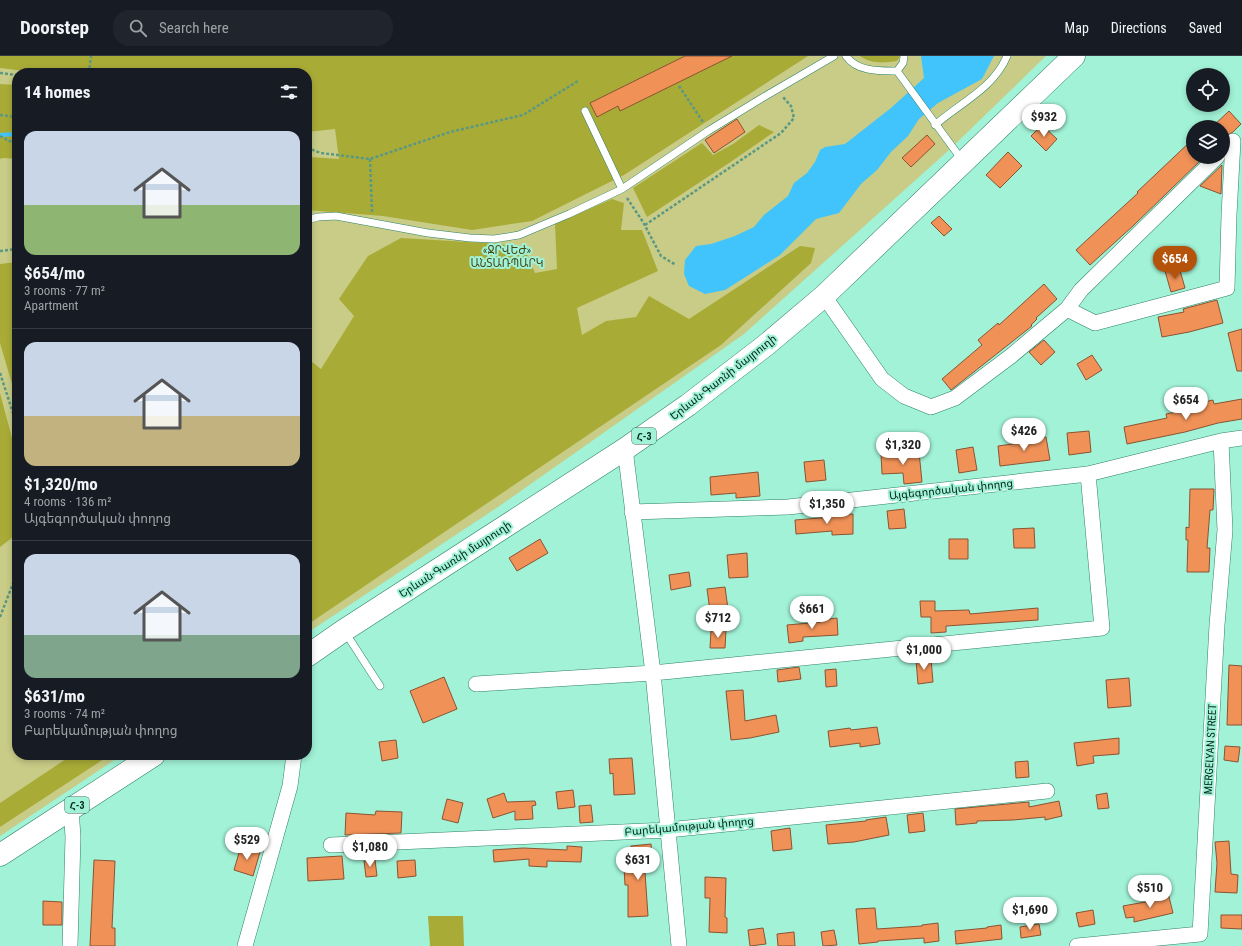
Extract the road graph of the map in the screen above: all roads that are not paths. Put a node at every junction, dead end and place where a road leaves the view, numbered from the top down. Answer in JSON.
{"nodes":[{"id":1,"x":834,"y":56,"type":"edge"},
{"id":2,"x":846,"y":56,"type":"edge"},
{"id":3,"x":904,"y":56,"type":"edge"},
{"id":4,"x":1007,"y":56,"type":"edge"},
{"id":5,"x":1074,"y":56,"type":"edge"},
{"id":6,"x":897,"y":71,"type":"junction"},
{"id":7,"x":585,"y":111,"type":"dead end"},
{"id":8,"x":935,"y":125,"type":"junction"},
{"id":9,"x":1233,"y":141,"type":"edge"},
{"id":10,"x":964,"y":163,"type":"junction"},
{"id":11,"x":1209,"y":164,"type":"edge"},
{"id":12,"x":622,"y":189,"type":"junction"},
{"id":13,"x":312,"y":219,"type":"edge"},
{"id":14,"x":824,"y":296,"type":"junction"},
{"id":15,"x":1067,"y":309,"type":"junction"},
{"id":16,"x":1242,"y":438,"type":"edge"},
{"id":17,"x":1221,"y":441,"type":"junction"},
{"id":18,"x":625,"y":449,"type":"junction"},
{"id":19,"x":1088,"y":474,"type":"junction"},
{"id":20,"x":632,"y":512,"type":"junction"},
{"id":21,"x":344,"y":631,"type":"junction"},
{"id":22,"x":312,"y":657,"type":"edge"},
{"id":23,"x":652,"y":673,"type":"junction"},
{"id":24,"x":476,"y":684,"type":"dead end"},
{"id":25,"x":380,"y":686,"type":"dead end"},
{"id":26,"x":146,"y":760,"type":"edge"},
{"id":27,"x":293,"y":760,"type":"edge"},
{"id":28,"x":1047,"y":790,"type":"dead end"},
{"id":29,"x":71,"y":808,"type":"junction"},
{"id":30,"x":668,"y":830,"type":"junction"},
{"id":31,"x":330,"y":845,"type":"dead end"},
{"id":32,"x":0,"y":855,"type":"edge"},
{"id":33,"x":70,"y":946,"type":"edge"},
{"id":34,"x":245,"y":946,"type":"edge"},
{"id":35,"x":678,"y":946,"type":"edge"},
{"id":36,"x":1078,"y":946,"type":"edge"}],
"edges":[{"from":1,"to":12,"type":"lane"},
{"from":2,"to":6,"type":"lane"},
{"from":3,"to":6,"type":"lane"},
{"from":4,"to":8,"type":"lane"},
{"from":5,"to":10,"type":"main road","name":"Երևան-Գառնի մայրուղի","number":"Հ-3"},
{"from":6,"to":8,"type":"lane"},
{"from":7,"to":12,"type":"lane"},
{"from":8,"to":10,"type":"lane"},
{"from":9,"to":15,"type":"street"},
{"from":10,"to":14,"type":"main road","name":"Երևան-Գառնի մայրուղի","number":"Հ-3"},
{"from":11,"to":15,"type":"street"},
{"from":12,"to":13,"type":"lane"},
{"from":14,"to":15,"type":"street"},
{"from":14,"to":18,"type":"main road","name":"Երևան-Գառնի մայրուղի","number":"Հ-3"},
{"from":16,"to":17,"type":"street","name":"Այգեգործական փողոց"},
{"from":17,"to":19,"type":"street","name":"Այգեգործական փողոց"},
{"from":17,"to":36,"type":"street","name":"MERGELYAN STREET"},
{"from":18,"to":20,"type":"street"},
{"from":18,"to":21,"type":"main road","name":"Երևան-Գառնի մայրուղի","number":"Հ-3"},
{"from":19,"to":20,"type":"street","name":"Այգեգործական փողոց"},
{"from":19,"to":23,"type":"street"},
{"from":20,"to":23,"type":"street"},
{"from":21,"to":22,"type":"main road","name":"Երևան-Գառնի մայրուղի","number":"Հ-3"},
{"from":21,"to":25,"type":"lane"},
{"from":23,"to":24,"type":"street"},
{"from":23,"to":30,"type":"street"},
{"from":26,"to":29,"type":"main road","number":"Հ-3"},
{"from":27,"to":34,"type":"street"},
{"from":28,"to":30,"type":"street","name":"Բարեկամության փողոց"},
{"from":29,"to":32,"type":"main road","number":"Հ-3"},
{"from":29,"to":33,"type":"street"},
{"from":30,"to":31,"type":"street","name":"Բարեկամության փողոց"},
{"from":30,"to":35,"type":"street"}]}
